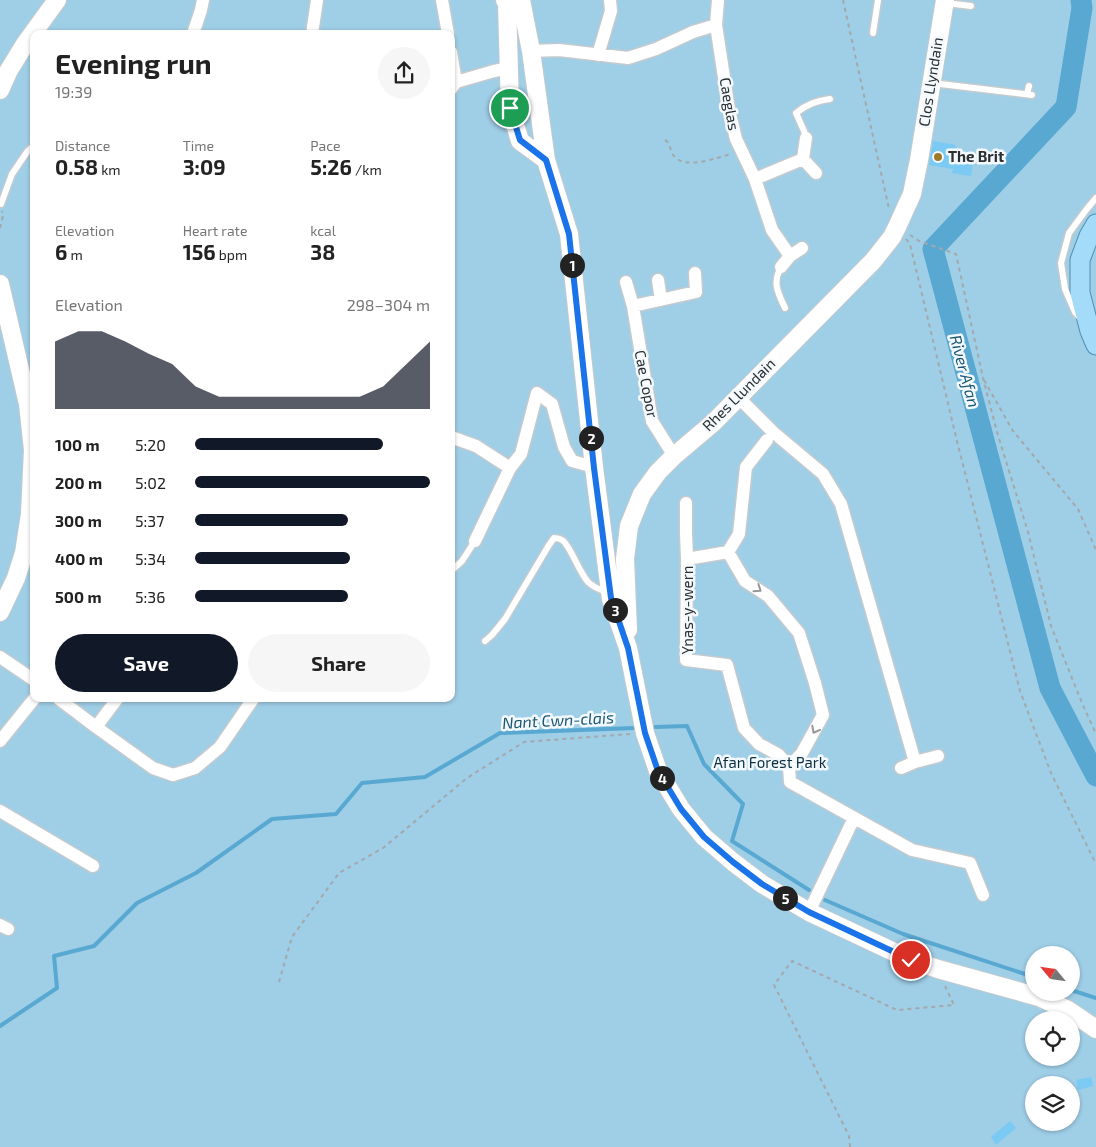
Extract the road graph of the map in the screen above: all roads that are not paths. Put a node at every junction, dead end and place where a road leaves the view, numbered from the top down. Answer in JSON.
{"nodes":[{"id":1,"x":204,"y":0,"type":"edge"},
{"id":2,"x":317,"y":0,"type":"edge"},
{"id":3,"x":442,"y":0,"type":"edge"},
{"id":4,"x":505,"y":0,"type":"edge"},
{"id":5,"x":521,"y":0,"type":"edge"},
{"id":6,"x":610,"y":0,"type":"edge"},
{"id":7,"x":718,"y":0,"type":"edge"},
{"id":8,"x":878,"y":0,"type":"edge"},
{"id":9,"x":51,"y":2,"type":"edge"},
{"id":10,"x":945,"y":2,"type":"edge"},
{"id":11,"x":971,"y":6,"type":"dead end"},
{"id":12,"x":716,"y":25,"type":"junction"},
{"id":13,"x":34,"y":30,"type":"edge"},
{"id":14,"x":194,"y":30,"type":"edge"},
{"id":15,"x":313,"y":30,"type":"edge"},
{"id":16,"x":447,"y":30,"type":"edge"},
{"id":17,"x":873,"y":33,"type":"dead end"},
{"id":18,"x":30,"y":36,"type":"edge"},
{"id":19,"x":531,"y":51,"type":"junction"},
{"id":20,"x":598,"y":55,"type":"junction"},
{"id":21,"x":509,"y":68,"type":"junction"},
{"id":22,"x":930,"y":83,"type":"junction"},
{"id":23,"x":455,"y":86,"type":"edge"},
{"id":24,"x":1029,"y":86,"type":"dead end"},
{"id":25,"x":0,"y":90,"type":"edge"},
{"id":26,"x":830,"y":99,"type":"dead end"},
{"id":27,"x":806,"y":138,"type":"joint"},
{"id":28,"x":30,"y":149,"type":"edge"},
{"id":29,"x":803,"y":159,"type":"junction"},
{"id":30,"x":546,"y":160,"type":"junction"},
{"id":31,"x":918,"y":165,"type":"joint"},
{"id":32,"x":816,"y":173,"type":"dead end"},
{"id":33,"x":755,"y":179,"type":"junction"},
{"id":34,"x":1096,"y":198,"type":"edge"},
{"id":35,"x":1,"y":204,"type":"edge"},
{"id":36,"x":1096,"y":224,"type":"edge"},
{"id":37,"x":802,"y":248,"type":"dead end"},
{"id":38,"x":790,"y":256,"type":"junction"},
{"id":39,"x":781,"y":267,"type":"joint"},
{"id":40,"x":695,"y":273,"type":"dead end"},
{"id":41,"x":658,"y":280,"type":"dead end"},
{"id":42,"x":626,"y":282,"type":"dead end"},
{"id":43,"x":0,"y":284,"type":"edge"},
{"id":44,"x":661,"y":300,"type":"junction"},
{"id":45,"x":632,"y":306,"type":"junction"},
{"id":46,"x":785,"y":308,"type":"dead end"},
{"id":47,"x":1093,"y":338,"type":"edge"},
{"id":48,"x":738,"y":397,"type":"junction"},
{"id":49,"x":30,"y":422,"type":"edge"},
{"id":50,"x":455,"y":438,"type":"edge"},
{"id":51,"x":766,"y":440,"type":"dead end"},
{"id":52,"x":674,"y":456,"type":"junction"},
{"id":53,"x":510,"y":468,"type":"junction"},
{"id":54,"x":594,"y":468,"type":"junction"},
{"id":55,"x":686,"y":503,"type":"dead end"},
{"id":56,"x":30,"y":514,"type":"edge"},
{"id":57,"x":475,"y":541,"type":"joint"},
{"id":58,"x":728,"y":552,"type":"junction"},
{"id":59,"x":687,"y":559,"type":"junction"},
{"id":60,"x":455,"y":567,"type":"edge"},
{"id":61,"x":611,"y":593,"type":"junction"},
{"id":62,"x":0,"y":612,"type":"edge"},
{"id":63,"x":485,"y":641,"type":"dead end"},
{"id":64,"x":628,"y":648,"type":"junction"},
{"id":65,"x":0,"y":657,"type":"edge"},
{"id":66,"x":30,"y":677,"type":"edge"},
{"id":67,"x":32,"y":702,"type":"edge"},
{"id":68,"x":62,"y":702,"type":"edge"},
{"id":69,"x":114,"y":702,"type":"edge"},
{"id":70,"x":251,"y":702,"type":"edge"},
{"id":71,"x":96,"y":727,"type":"junction"},
{"id":72,"x":0,"y":741,"type":"edge"},
{"id":73,"x":938,"y":756,"type":"dead end"},
{"id":74,"x":915,"y":762,"type":"junction"},
{"id":75,"x":789,"y":767,"type":"junction"},
{"id":76,"x":901,"y":768,"type":"dead end"},
{"id":77,"x":0,"y":811,"type":"edge"},
{"id":78,"x":854,"y":818,"type":"junction"},
{"id":79,"x":93,"y":866,"type":"dead end"},
{"id":80,"x":983,"y":895,"type":"dead end"},
{"id":81,"x":809,"y":912,"type":"junction"},
{"id":82,"x":1096,"y":1029,"type":"edge"}],
"edges":[{"from":1,"to":14,"type":"street"},
{"from":2,"to":15,"type":"street"},
{"from":3,"to":16,"type":"street"},
{"from":4,"to":21,"type":"street"},
{"from":5,"to":19,"type":"street"},
{"from":6,"to":20,"type":"street"},
{"from":7,"to":12,"type":"street","name":"Caeglas"},
{"from":8,"to":17,"type":"lane"},
{"from":9,"to":13,"type":"street"},
{"from":10,"to":11,"type":"lane"},
{"from":10,"to":22,"type":"street","name":"Clos Llyndain"},
{"from":12,"to":20,"type":"street"},
{"from":12,"to":33,"type":"street","name":"Caeglas"},
{"from":18,"to":25,"type":"street"},
{"from":19,"to":20,"type":"street"},
{"from":19,"to":30,"type":"street"},
{"from":21,"to":23,"type":"street"},
{"from":21,"to":30,"type":"street"},
{"from":22,"to":24,"type":"lane"},
{"from":22,"to":31,"type":"street","name":"Clos Llyndain"},
{"from":26,"to":27,"type":"lane"},
{"from":27,"to":29,"type":"street"},
{"from":28,"to":35,"type":"lane"},
{"from":29,"to":32,"type":"street"},
{"from":29,"to":33,"type":"street"},
{"from":30,"to":54,"type":"street"},
{"from":31,"to":48,"type":"street","name":"Rhes Llundain"},
{"from":33,"to":38,"type":"street","name":"Caeglas"},
{"from":34,"to":47,"type":"lane"},
{"from":36,"to":47,"type":"main road"},
{"from":37,"to":38,"type":"street"},
{"from":38,"to":39,"type":"street"},
{"from":39,"to":46,"type":"lane"},
{"from":40,"to":44,"type":"street"},
{"from":41,"to":44,"type":"street"},
{"from":42,"to":45,"type":"street","name":"Cae Copor"},
{"from":43,"to":49,"type":"street"},
{"from":44,"to":45,"type":"street"},
{"from":45,"to":52,"type":"street","name":"Cae Copor"},
{"from":48,"to":52,"type":"street","name":"Rhes Llundain"},
{"from":48,"to":74,"type":"street"},
{"from":50,"to":53,"type":"street"},
{"from":51,"to":58,"type":"street"},
{"from":52,"to":64,"type":"street","name":"Rhes Llundain"},
{"from":53,"to":54,"type":"street"},
{"from":53,"to":57,"type":"street"},
{"from":54,"to":61,"type":"street"},
{"from":55,"to":59,"type":"street"},
{"from":56,"to":62,"type":"street"},
{"from":57,"to":60,"type":"lane"},
{"from":58,"to":59,"type":"street","name":"Ynas-y-wern"},
{"from":58,"to":75,"type":"street","one_way":true},
{"from":59,"to":75,"type":"street","name":"Ynas-y-wern"},
{"from":61,"to":63,"type":"lane"},
{"from":61,"to":64,"type":"street"},
{"from":64,"to":81,"type":"street"},
{"from":65,"to":66,"type":"street"},
{"from":67,"to":72,"type":"street"},
{"from":68,"to":71,"type":"street"},
{"from":69,"to":71,"type":"street"},
{"from":70,"to":71,"type":"street"},
{"from":73,"to":74,"type":"street"},
{"from":74,"to":76,"type":"street"},
{"from":75,"to":78,"type":"street","name":"Ynas-y-wern"},
{"from":77,"to":79,"type":"street"},
{"from":78,"to":80,"type":"street","name":"Ynas-y-wern"},
{"from":78,"to":81,"type":"street"},
{"from":81,"to":82,"type":"street"}]}
